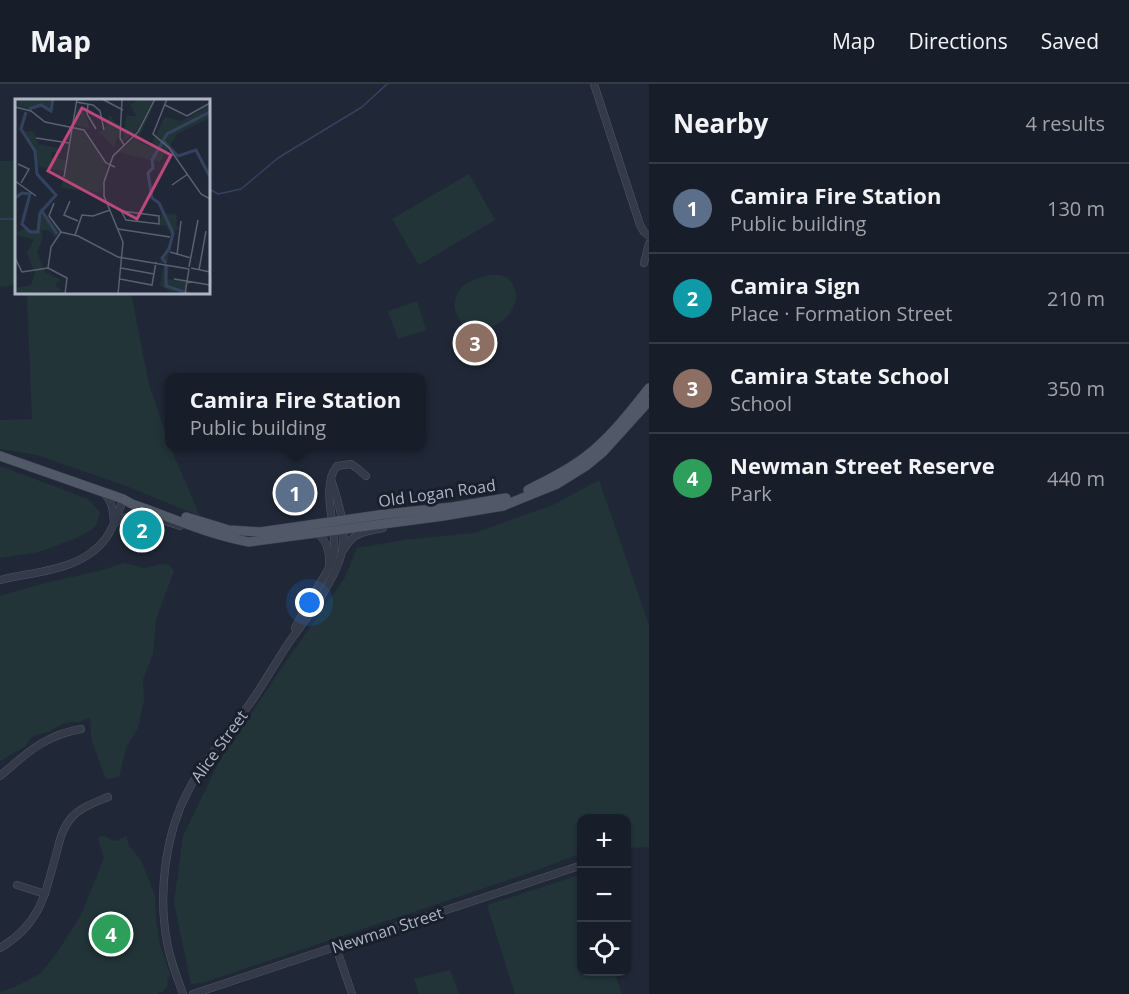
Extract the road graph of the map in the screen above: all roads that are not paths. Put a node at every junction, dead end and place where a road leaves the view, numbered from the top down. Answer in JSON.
{"nodes":[{"id":1,"x":594,"y":84,"type":"edge"},
{"id":2,"x":649,"y":236,"type":"edge"},
{"id":3,"x":649,"y":244,"type":"edge"},
{"id":4,"x":645,"y":263,"type":"dead end"},
{"id":5,"x":649,"y":388,"type":"edge"},
{"id":6,"x":649,"y":401,"type":"edge"},
{"id":7,"x":0,"y":456,"type":"edge"},
{"id":8,"x":366,"y":476,"type":"dead end"},
{"id":9,"x":104,"y":492,"type":"junction"},
{"id":10,"x":123,"y":499,"type":"junction"},
{"id":11,"x":405,"y":521,"type":"junction"},
{"id":12,"x":114,"y":524,"type":"junction"},
{"id":13,"x":337,"y":526,"type":"junction"},
{"id":14,"x":318,"y":533,"type":"junction"},
{"id":15,"x":232,"y":539,"type":"junction"},
{"id":16,"x":342,"y":551,"type":"junction"},
{"id":17,"x":329,"y":568,"type":"junction"},
{"id":18,"x":0,"y":580,"type":"edge"},
{"id":19,"x":286,"y":646,"type":"junction"},
{"id":20,"x":81,"y":729,"type":"dead end"},
{"id":21,"x":0,"y":776,"type":"edge"},
{"id":22,"x":108,"y":797,"type":"dead end"},
{"id":23,"x":577,"y":867,"type":"edge"},
{"id":24,"x":17,"y":885,"type":"dead end"},
{"id":25,"x":45,"y":894,"type":"junction"},
{"id":26,"x":336,"y":946,"type":"junction"},
{"id":27,"x":0,"y":948,"type":"edge"},
{"id":28,"x":183,"y":994,"type":"edge"},
{"id":29,"x":193,"y":994,"type":"edge"},
{"id":30,"x":352,"y":994,"type":"edge"}],
"edges":[{"from":1,"to":2,"type":"street"},
{"from":3,"to":4,"type":"street"},
{"from":5,"to":13,"type":"main road","name":"Old Logan Road"},
{"from":6,"to":11,"type":"main road","name":"Old Logan Road"},
{"from":7,"to":9,"type":"main road"},
{"from":8,"to":13,"type":"street"},
{"from":9,"to":10,"type":"main road"},
{"from":9,"to":12,"type":"street"},
{"from":10,"to":12,"type":"street"},
{"from":10,"to":13,"type":"main road"},
{"from":10,"to":15,"type":"main road"},
{"from":11,"to":13,"type":"main road","name":"Old Logan Road"},
{"from":11,"to":16,"type":"street","name":"Old Logan Road"},
{"from":12,"to":15,"type":"street"},
{"from":12,"to":18,"type":"street"},
{"from":13,"to":14,"type":"main road"},
{"from":13,"to":16,"type":"street","name":"Alice Street"},
{"from":13,"to":17,"type":"street","name":"Alice Street"},
{"from":14,"to":15,"type":"main road"},
{"from":14,"to":17,"type":"street"},
{"from":16,"to":19,"type":"street","name":"Alice Street"},
{"from":17,"to":19,"type":"street","name":"Alice Street"},
{"from":19,"to":28,"type":"street","name":"Alice Street"},
{"from":20,"to":21,"type":"street"},
{"from":22,"to":25,"type":"street"},
{"from":23,"to":26,"type":"street","name":"Newman Street"},
{"from":24,"to":25,"type":"street"},
{"from":25,"to":27,"type":"street"},
{"from":26,"to":29,"type":"street","name":"Newman Street"},
{"from":26,"to":30,"type":"street"}]}
